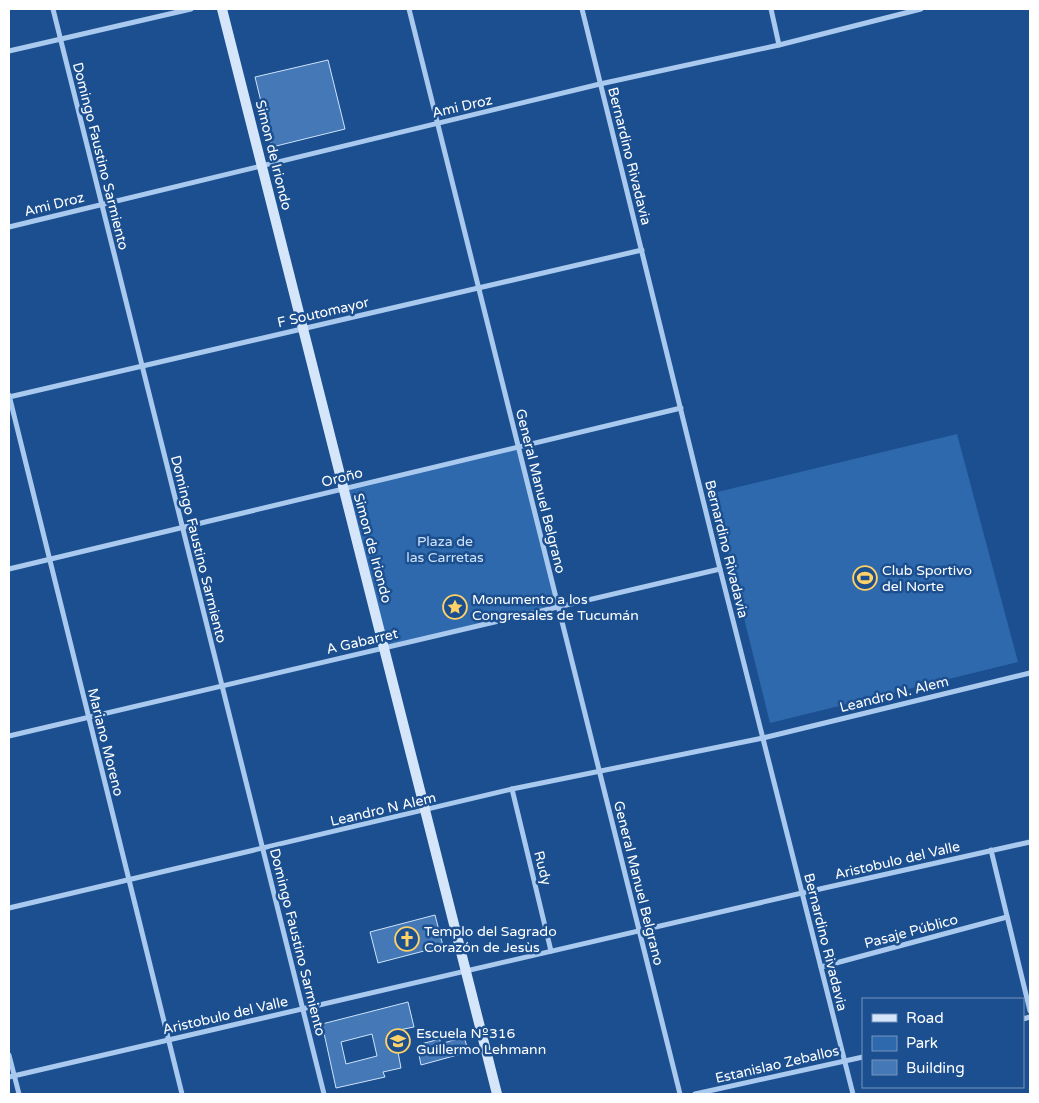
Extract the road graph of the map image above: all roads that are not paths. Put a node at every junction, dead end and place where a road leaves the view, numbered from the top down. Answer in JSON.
{"nodes":[{"id":1,"x":53,"y":9,"type":"edge"},
{"id":2,"x":190,"y":9,"type":"edge"},
{"id":3,"x":222,"y":9,"type":"edge"},
{"id":4,"x":409,"y":9,"type":"edge"},
{"id":5,"x":582,"y":9,"type":"edge"},
{"id":6,"x":771,"y":9,"type":"edge"},
{"id":7,"x":921,"y":9,"type":"edge"},
{"id":8,"x":60,"y":39,"type":"junction"},
{"id":9,"x":779,"y":45,"type":"junction"},
{"id":10,"x":9,"y":51,"type":"edge"},
{"id":11,"x":600,"y":84,"type":"junction"},
{"id":12,"x":437,"y":123,"type":"junction"},
{"id":13,"x":263,"y":166,"type":"junction"},
{"id":14,"x":102,"y":204,"type":"junction"},
{"id":15,"x":9,"y":227,"type":"edge"},
{"id":16,"x":642,"y":250,"type":"junction"},
{"id":17,"x":478,"y":288,"type":"junction"},
{"id":18,"x":304,"y":328,"type":"junction"},
{"id":19,"x":142,"y":365,"type":"junction"},
{"id":20,"x":9,"y":396,"type":"edge"},
{"id":21,"x":681,"y":408,"type":"junction"},
{"id":22,"x":518,"y":446,"type":"junction"},
{"id":23,"x":343,"y":489,"type":"junction"},
{"id":24,"x":182,"y":527,"type":"junction"},
{"id":25,"x":49,"y":559,"type":"junction"},
{"id":26,"x":9,"y":569,"type":"edge"},
{"id":27,"x":720,"y":570,"type":"junction"},
{"id":28,"x":559,"y":608,"type":"junction"},
{"id":29,"x":385,"y":647,"type":"junction"},
{"id":30,"x":1030,"y":673,"type":"edge"},
{"id":31,"x":222,"y":686,"type":"junction"},
{"id":32,"x":88,"y":717,"type":"junction"},
{"id":33,"x":9,"y":736,"type":"edge"},
{"id":34,"x":763,"y":738,"type":"junction"},
{"id":35,"x":599,"y":770,"type":"junction"},
{"id":36,"x":512,"y":789,"type":"junction"},
{"id":37,"x":426,"y":810,"type":"junction"},
{"id":38,"x":1030,"y":842,"type":"edge"},
{"id":39,"x":263,"y":848,"type":"junction"},
{"id":40,"x":991,"y":850,"type":"junction"},
{"id":41,"x":129,"y":880,"type":"junction"},
{"id":42,"x":802,"y":893,"type":"junction"},
{"id":43,"x":9,"y":908,"type":"edge"},
{"id":44,"x":1007,"y":917,"type":"junction"},
{"id":45,"x":639,"y":931,"type":"junction"},
{"id":46,"x":551,"y":951,"type":"junction"},
{"id":47,"x":821,"y":967,"type":"junction"},
{"id":48,"x":465,"y":971,"type":"junction"},
{"id":49,"x":303,"y":1009,"type":"junction"},
{"id":50,"x":1030,"y":1011,"type":"edge"},
{"id":51,"x":169,"y":1040,"type":"junction"},
{"id":52,"x":9,"y":1055,"type":"edge"},
{"id":53,"x":862,"y":1056,"type":"edge"},
{"id":54,"x":844,"y":1061,"type":"junction"},
{"id":55,"x":11,"y":1077,"type":"edge"},
{"id":56,"x":18,"y":1094,"type":"edge"},
{"id":57,"x":182,"y":1094,"type":"edge"},
{"id":58,"x":324,"y":1094,"type":"edge"},
{"id":59,"x":497,"y":1094,"type":"edge"},
{"id":60,"x":680,"y":1094,"type":"edge"},
{"id":61,"x":695,"y":1094,"type":"edge"},
{"id":62,"x":853,"y":1094,"type":"edge"}],
"edges":[{"from":1,"to":8,"type":"street","name":"Domingo Faustino Sarmiento"},
{"from":2,"to":8,"type":"street"},
{"from":3,"to":13,"type":"main road","name":"Simon de Iriondo"},
{"from":4,"to":12,"type":"street","name":"General Manuel Belgrano"},
{"from":5,"to":11,"type":"street","name":"Bernardino Rivadavia"},
{"from":6,"to":9,"type":"street"},
{"from":7,"to":9,"type":"street","name":"Ami Droz"},
{"from":8,"to":10,"type":"street"},
{"from":8,"to":14,"type":"street","name":"Domingo Faustino Sarmiento"},
{"from":9,"to":11,"type":"street","name":"Ami Droz"},
{"from":11,"to":12,"type":"street","name":"Ami Droz"},
{"from":11,"to":16,"type":"street","name":"Bernardino Rivadavia"},
{"from":12,"to":13,"type":"street","name":"Ami Droz"},
{"from":12,"to":17,"type":"street","name":"General Manuel Belgrano"},
{"from":13,"to":14,"type":"street","name":"Ami Droz"},
{"from":13,"to":18,"type":"main road","name":"Simon de Iriondo"},
{"from":14,"to":15,"type":"street","name":"Ami Droz"},
{"from":14,"to":19,"type":"street","name":"Domingo Faustino Sarmiento"},
{"from":16,"to":17,"type":"street","name":"F Soutomayor"},
{"from":16,"to":21,"type":"street","name":"Bernardino Rivadavia"},
{"from":17,"to":18,"type":"street","name":"F Soutomayor"},
{"from":17,"to":22,"type":"street","name":"General Manuel Belgrano"},
{"from":18,"to":19,"type":"street","name":"F Soutomayor"},
{"from":18,"to":23,"type":"main road","name":"Simon de Iriondo"},
{"from":19,"to":20,"type":"street","name":"F Soutomayor"},
{"from":19,"to":24,"type":"street","name":"Domingo Faustino Sarmiento"},
{"from":20,"to":25,"type":"street","name":"Mariano Moreno"},
{"from":21,"to":22,"type":"street","name":"Oroño"},
{"from":21,"to":27,"type":"street","name":"Bernardino Rivadavia"},
{"from":22,"to":23,"type":"street","name":"Oroño"},
{"from":22,"to":28,"type":"street","name":"General Manuel Belgrano"},
{"from":23,"to":24,"type":"street","name":"Oroño"},
{"from":23,"to":29,"type":"main road","name":"Simon de Iriondo"},
{"from":24,"to":25,"type":"street","name":"Oroño"},
{"from":24,"to":31,"type":"street","name":"Domingo Faustino Sarmiento"},
{"from":25,"to":26,"type":"street","name":"Oroño"},
{"from":25,"to":32,"type":"street","name":"Mariano Moreno"},
{"from":27,"to":28,"type":"street","name":"A Gabarret"},
{"from":27,"to":34,"type":"street","name":"Bernardino Rivadavia"},
{"from":28,"to":29,"type":"street","name":"A Gabarret"},
{"from":28,"to":35,"type":"street","name":"General Manuel Belgrano"},
{"from":29,"to":31,"type":"street","name":"A Gabarret"},
{"from":29,"to":37,"type":"main road","name":"Simon de Iriondo"},
{"from":30,"to":34,"type":"street","name":"Leandro N. Alem"},
{"from":31,"to":32,"type":"street","name":"A Gabarret"},
{"from":31,"to":39,"type":"street","name":"Domingo Faustino Sarmiento"},
{"from":32,"to":33,"type":"street","name":"A Gabarret"},
{"from":32,"to":41,"type":"street","name":"Mariano Moreno"},
{"from":34,"to":35,"type":"street","name":"Leandro N Alem"},
{"from":34,"to":42,"type":"street","name":"Bernardino Rivadavia"},
{"from":35,"to":36,"type":"street","name":"Leandro N Alem"},
{"from":35,"to":45,"type":"street","name":"General Manuel Belgrano"},
{"from":36,"to":37,"type":"street","name":"Leandro N Alem"},
{"from":36,"to":46,"type":"street","name":"Rudy"},
{"from":37,"to":39,"type":"street","name":"Leandro N Alem"},
{"from":37,"to":48,"type":"main road","name":"Simon de Iriondo"},
{"from":38,"to":40,"type":"street","name":"Aristobulo del Valle"},
{"from":39,"to":41,"type":"street","name":"Leandro N Alem"},
{"from":39,"to":49,"type":"street","name":"Domingo Faustino Sarmiento"},
{"from":40,"to":42,"type":"street","name":"Aristobulo del Valle"},
{"from":40,"to":44,"type":"street"},
{"from":41,"to":43,"type":"street","name":"Leandro N Alem"},
{"from":41,"to":51,"type":"street","name":"Mariano Moreno"},
{"from":42,"to":45,"type":"street","name":"Aristobulo del Valle"},
{"from":42,"to":47,"type":"street","name":"Bernardino Rivadavia"},
{"from":44,"to":47,"type":"street","name":"Pasaje Público"},
{"from":44,"to":50,"type":"street"},
{"from":45,"to":46,"type":"street","name":"Aristobulo del Valle"},
{"from":45,"to":60,"type":"street","name":"General Manuel Belgrano"},
{"from":46,"to":48,"type":"street","name":"Aristobulo del Valle"},
{"from":47,"to":54,"type":"street","name":"Bernardino Rivadavia"},
{"from":48,"to":49,"type":"street","name":"Aristobulo del Valle"},
{"from":48,"to":59,"type":"main road","name":"Simon de Iriondo"},
{"from":49,"to":51,"type":"street","name":"Aristobulo del Valle"},
{"from":49,"to":58,"type":"street","name":"Domingo Faustino Sarmiento"},
{"from":51,"to":55,"type":"street","name":"Aristobulo del Valle"},
{"from":51,"to":57,"type":"street","name":"Mariano Moreno"},
{"from":52,"to":55,"type":"street"},
{"from":53,"to":54,"type":"street","name":"Estanislao Zeballos"},
{"from":54,"to":61,"type":"street","name":"Estanislao Zeballos"},
{"from":54,"to":62,"type":"street","name":"Bernardino Rivadavia"},
{"from":55,"to":56,"type":"street"}]}
